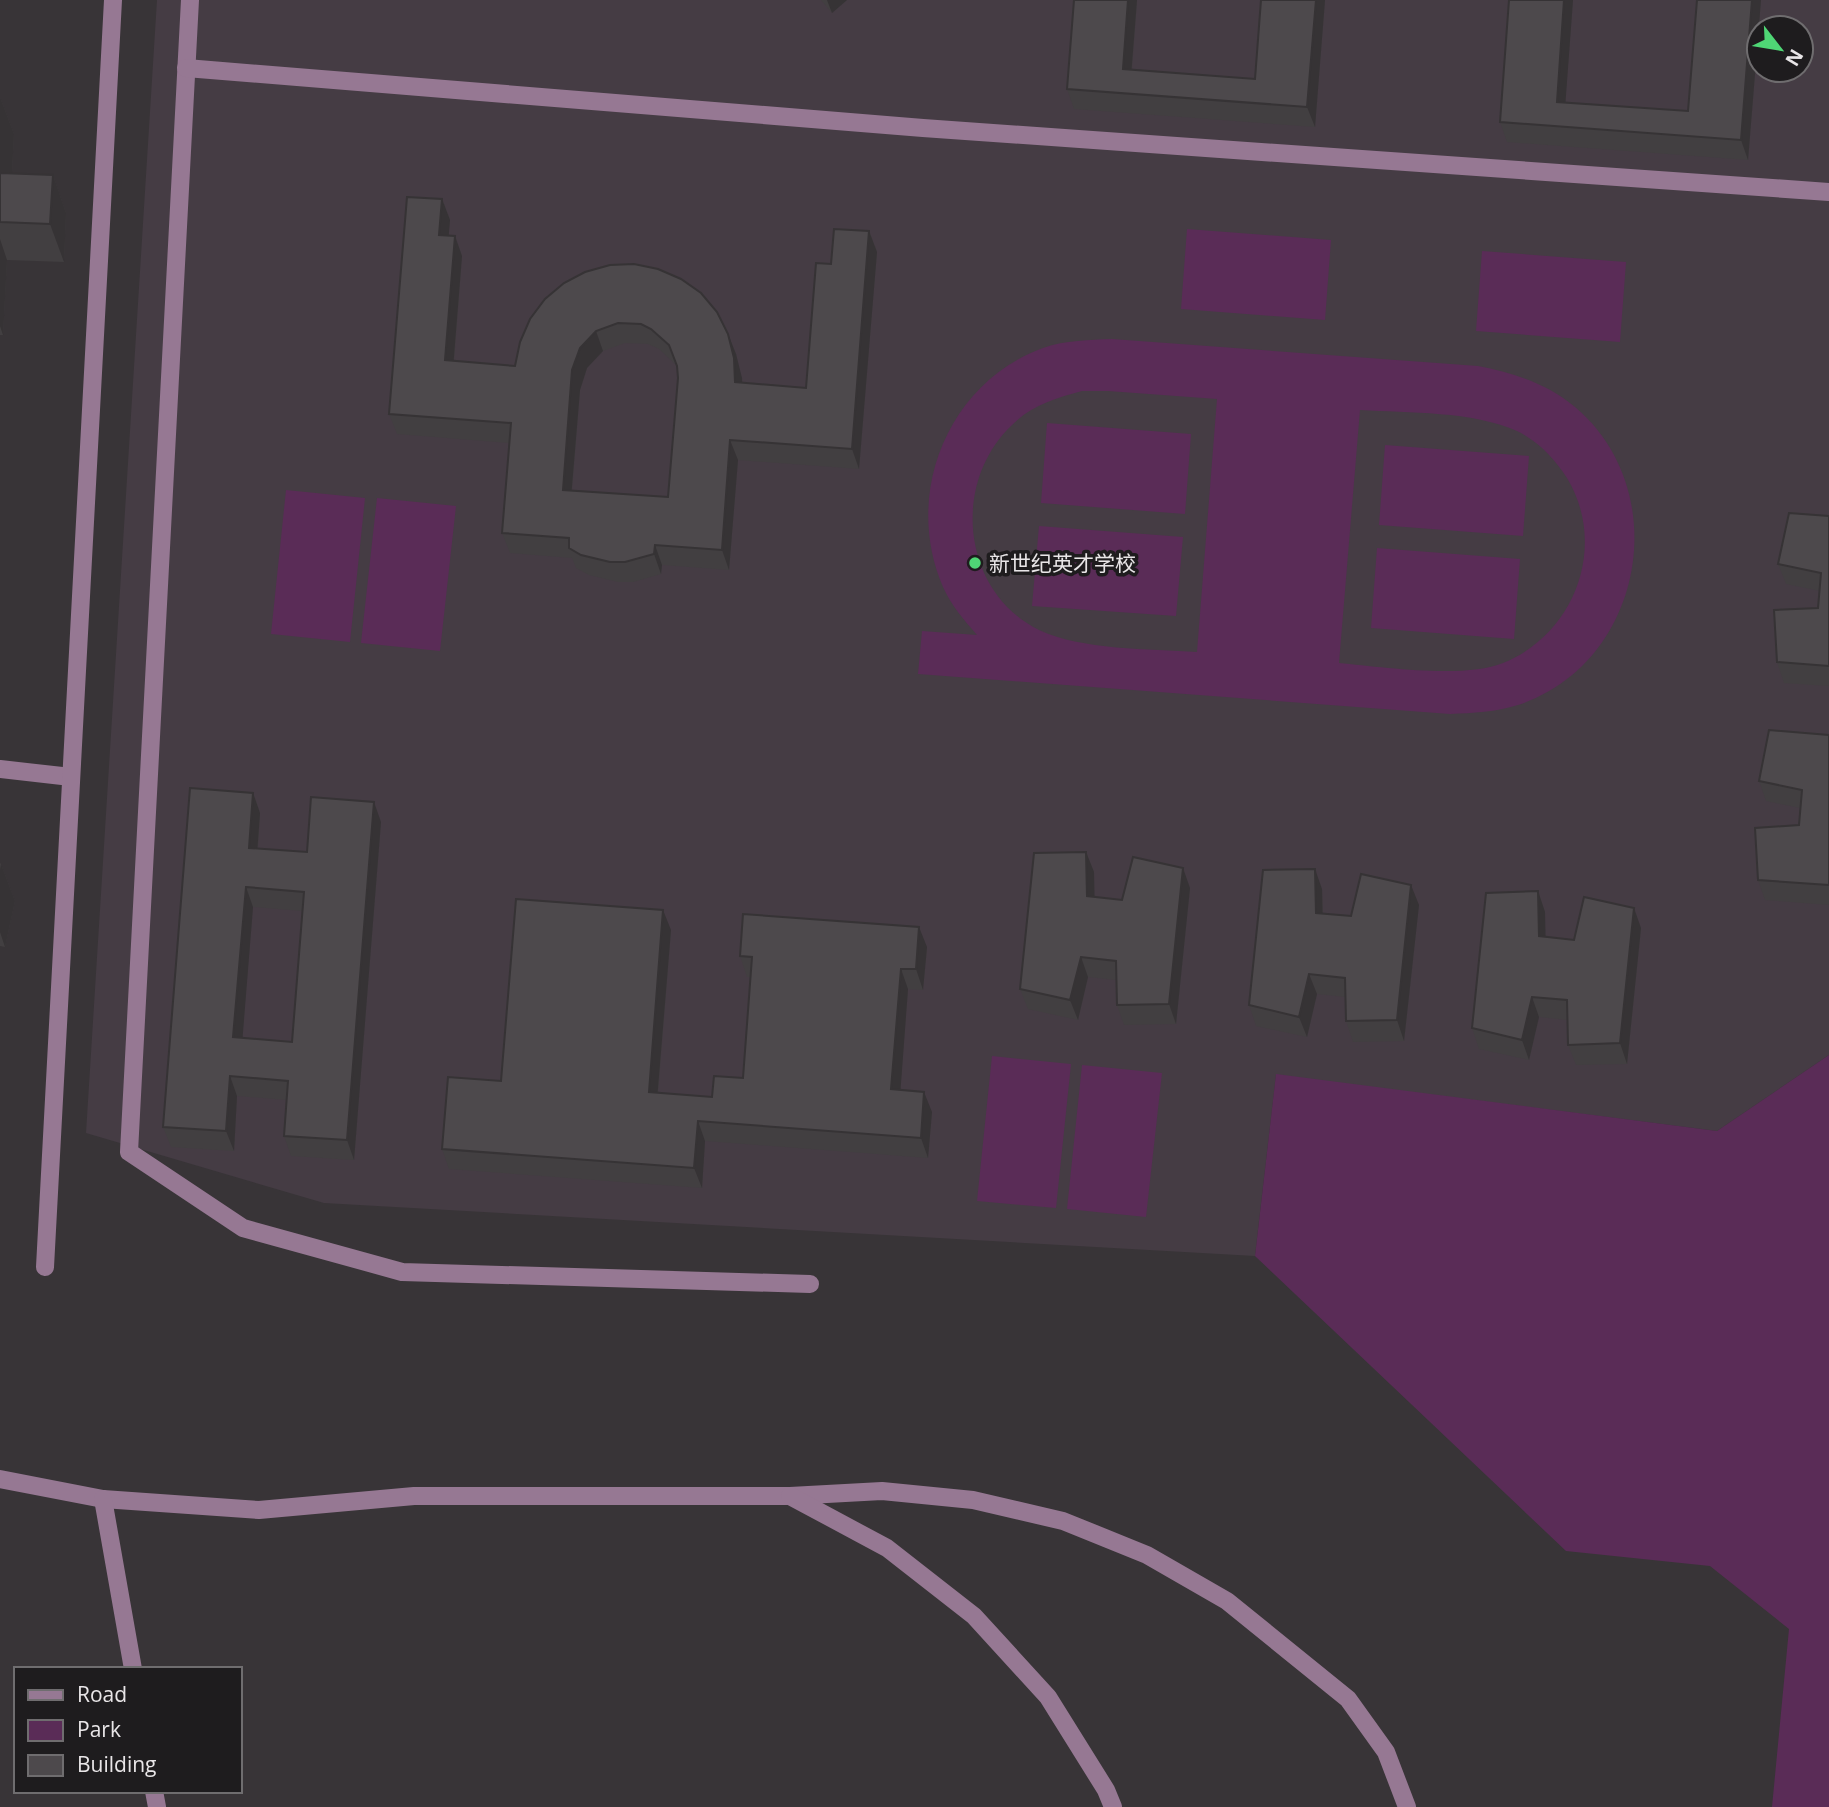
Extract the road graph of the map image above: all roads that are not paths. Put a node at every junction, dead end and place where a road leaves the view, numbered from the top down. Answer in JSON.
{"nodes":[{"id":1,"x":113,"y":0,"type":"edge"},
{"id":2,"x":190,"y":0,"type":"edge"},
{"id":3,"x":187,"y":68,"type":"junction"},
{"id":4,"x":1829,"y":192,"type":"edge"},
{"id":5,"x":0,"y":769,"type":"edge"},
{"id":6,"x":71,"y":777,"type":"junction"},
{"id":7,"x":45,"y":1267,"type":"dead end"},
{"id":8,"x":810,"y":1284,"type":"dead end"},
{"id":9,"x":0,"y":1479,"type":"edge"},
{"id":10,"x":790,"y":1496,"type":"junction"},
{"id":11,"x":103,"y":1499,"type":"junction"},
{"id":12,"x":133,"y":1667,"type":"edge"},
{"id":13,"x":1113,"y":1807,"type":"edge"},
{"id":14,"x":1407,"y":1807,"type":"edge"}],
"edges":[{"from":1,"to":6,"type":"lane"},
{"from":2,"to":3,"type":"lane"},
{"from":3,"to":4,"type":"lane"},
{"from":3,"to":8,"type":"lane"},
{"from":5,"to":6,"type":"lane"},
{"from":6,"to":7,"type":"lane"},
{"from":9,"to":11,"type":"lane"},
{"from":10,"to":11,"type":"lane"},
{"from":10,"to":13,"type":"lane"},
{"from":10,"to":14,"type":"lane"},
{"from":11,"to":12,"type":"lane"}]}
